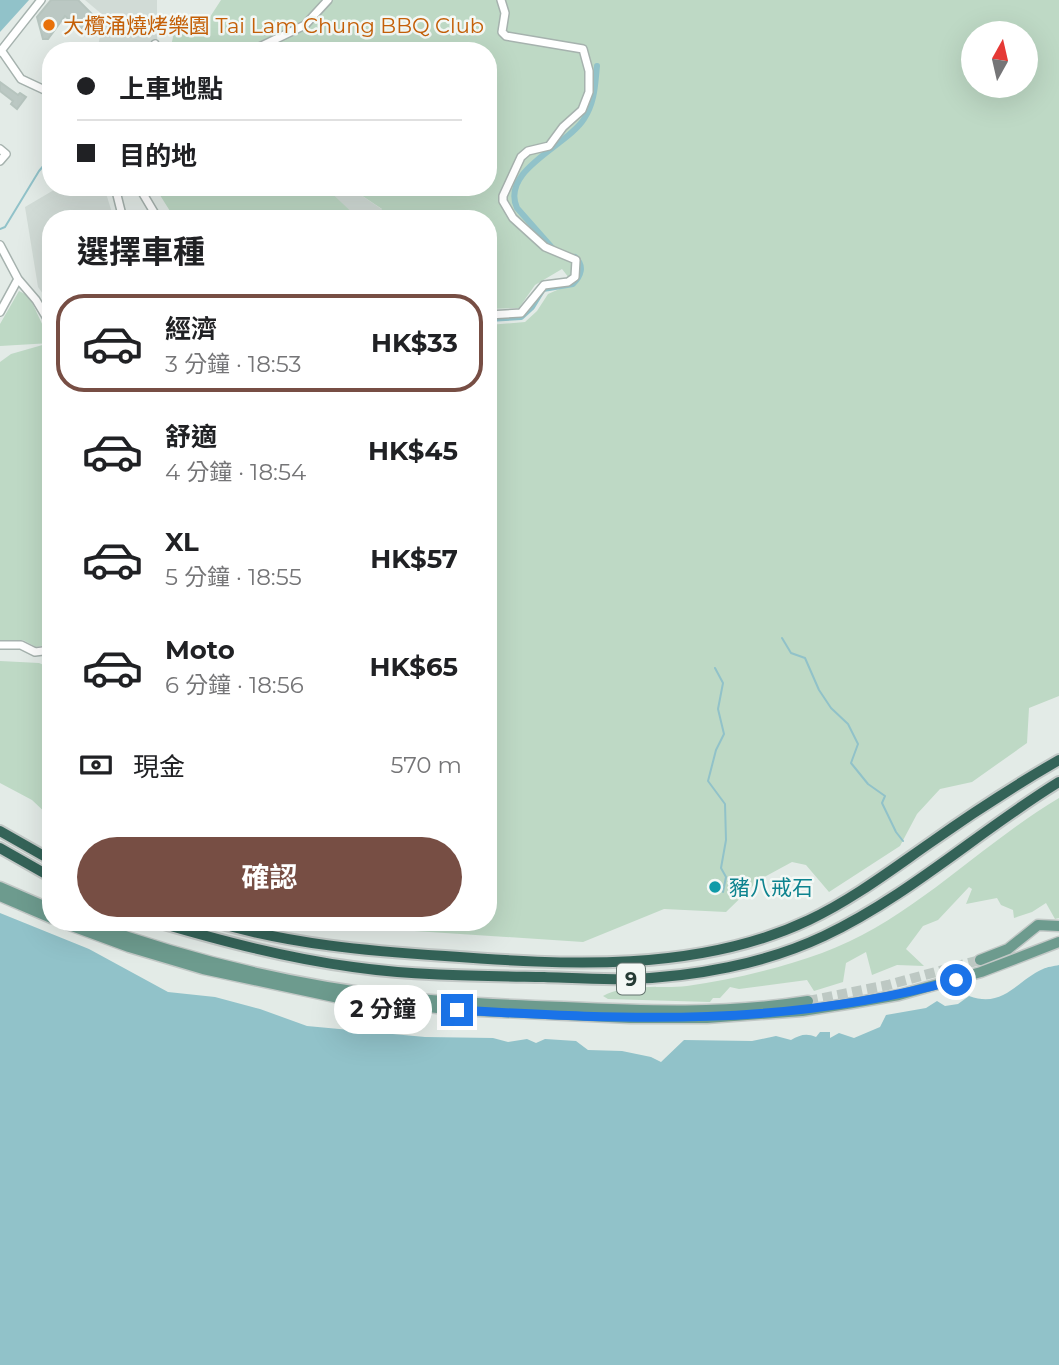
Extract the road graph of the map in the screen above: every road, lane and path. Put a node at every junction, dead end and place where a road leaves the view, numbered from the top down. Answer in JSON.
{"nodes":[{"id":1,"x":41,"y":0,"type":"edge"},
{"id":2,"x":328,"y":0,"type":"edge"},
{"id":3,"x":500,"y":0,"type":"edge"},
{"id":4,"x":270,"y":42,"type":"edge"},
{"id":5,"x":1,"y":51,"type":"edge"},
{"id":6,"x":42,"y":89,"type":"edge"},
{"id":7,"x":3,"y":151,"type":"edge"},
{"id":8,"x":0,"y":161,"type":"edge"},
{"id":9,"x":0,"y":245,"type":"edge"},
{"id":10,"x":19,"y":279,"type":"junction"},
{"id":11,"x":42,"y":310,"type":"edge"},
{"id":12,"x":0,"y":312,"type":"edge"},
{"id":13,"x":497,"y":314,"type":"edge"},
{"id":14,"x":0,"y":645,"type":"edge"},
{"id":15,"x":42,"y":651,"type":"edge"},
{"id":16,"x":1059,"y":760,"type":"edge"},
{"id":17,"x":1059,"y":782,"type":"edge"},
{"id":18,"x":0,"y":831,"type":"edge"},
{"id":19,"x":0,"y":848,"type":"edge"},
{"id":20,"x":42,"y":855,"type":"edge"},
{"id":21,"x":42,"y":872,"type":"edge"},
{"id":22,"x":0,"y":887,"type":"edge"},
{"id":23,"x":0,"y":896,"type":"edge"},
{"id":24,"x":42,"y":905,"type":"edge"},
{"id":25,"x":42,"y":914,"type":"edge"},
{"id":26,"x":1054,"y":926,"type":"edge"},
{"id":27,"x":1032,"y":930,"type":"junction"},
{"id":28,"x":85,"y":931,"type":"edge"},
{"id":29,"x":113,"y":931,"type":"edge"},
{"id":30,"x":187,"y":931,"type":"edge"},
{"id":31,"x":252,"y":931,"type":"edge"},
{"id":32,"x":1055,"y":944,"type":"edge"},
{"id":33,"x":1039,"y":948,"type":"junction"},
{"id":34,"x":980,"y":960,"type":"tunnel mouth"},
{"id":35,"x":808,"y":1001,"type":"tunnel mouth"},
{"id":36,"x":601,"y":1013,"type":"junction"}],
"edges":[{"from":1,"to":5,"type":"street"},
{"from":2,"to":4,"type":"street"},
{"from":3,"to":13,"type":"street"},
{"from":5,"to":6,"type":"street"},
{"from":7,"to":8,"type":"street"},
{"from":9,"to":10,"type":"street"},
{"from":10,"to":11,"type":"street"},
{"from":10,"to":12,"type":"street"},
{"from":14,"to":15,"type":"street"},
{"from":16,"to":31,"type":"highway","number":"9"},
{"from":17,"to":30,"type":"highway","number":"9"},
{"from":18,"to":20,"type":"highway"},
{"from":19,"to":21,"type":"highway"},
{"from":22,"to":24,"type":"main road"},
{"from":23,"to":25,"type":"main road"},
{"from":26,"to":27,"type":"main road"},
{"from":26,"to":32,"type":"main road"},
{"from":27,"to":33,"type":"main road"},
{"from":27,"to":34,"type":"main road"},
{"from":28,"to":36,"type":"main road"},
{"from":29,"to":36,"type":"main road"},
{"from":32,"to":33,"type":"main road"},
{"from":33,"to":36,"type":"main road"},
{"from":35,"to":36,"type":"main road"}]}
